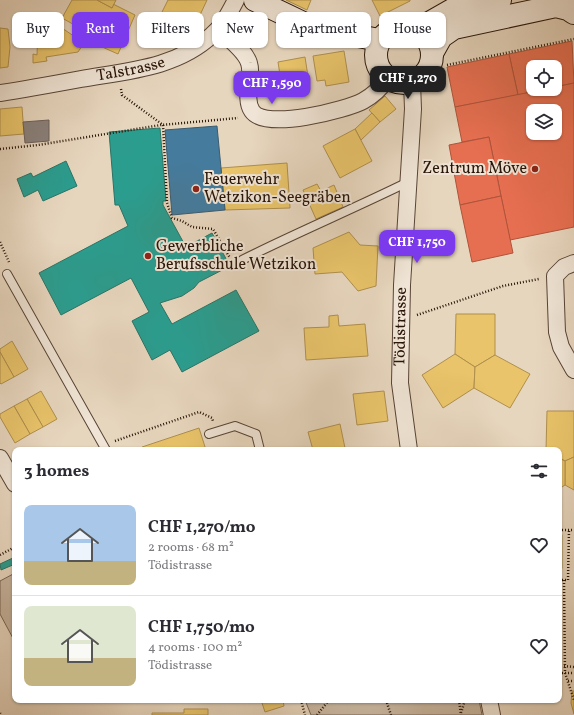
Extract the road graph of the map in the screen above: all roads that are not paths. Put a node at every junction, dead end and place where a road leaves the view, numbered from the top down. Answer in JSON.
{"nodes":[{"id":1,"x":236,"y":0,"type":"edge"},
{"id":2,"x":255,"y":0,"type":"edge"},
{"id":3,"x":500,"y":0,"type":"edge"},
{"id":4,"x":229,"y":12,"type":"edge"},
{"id":5,"x":446,"y":13,"type":"edge"},
{"id":6,"x":574,"y":13,"type":"edge"},
{"id":7,"x":212,"y":35,"type":"edge"},
{"id":8,"x":379,"y":40,"type":"edge"},
{"id":9,"x":379,"y":42,"type":"edge"},
{"id":10,"x":238,"y":48,"type":"edge"},
{"id":11,"x":431,"y":48,"type":"edge"},
{"id":12,"x":432,"y":53,"type":"junction"},
{"id":13,"x":388,"y":78,"type":"junction"},
{"id":14,"x":412,"y":82,"type":"junction"},
{"id":15,"x":0,"y":93,"type":"edge"},
{"id":16,"x":408,"y":182,"type":"junction"},
{"id":17,"x":242,"y":260,"type":"road end"},
{"id":18,"x":574,"y":263,"type":"edge"},
{"id":19,"x":7,"y":274,"type":"road end"},
{"id":20,"x":574,"y":370,"type":"edge"},
{"id":21,"x":213,"y":433,"type":"road end"},
{"id":22,"x":103,"y":447,"type":"edge"},
{"id":23,"x":259,"y":447,"type":"edge"},
{"id":24,"x":408,"y":447,"type":"edge"},
{"id":25,"x":0,"y":458,"type":"edge"},
{"id":26,"x":12,"y":479,"type":"edge"},
{"id":27,"x":490,"y":703,"type":"edge"},
{"id":28,"x":492,"y":715,"type":"edge"}],
"edges":[{"from":1,"to":4,"type":"street","name":"Talstrasse"},
{"from":2,"to":8,"type":"main road"},
{"from":3,"to":5,"type":"main road"},
{"from":6,"to":12,"type":"main road"},
{"from":7,"to":15,"type":"street","name":"Talstrasse"},
{"from":9,"to":13,"type":"main road"},
{"from":10,"to":13,"type":"street"},
{"from":11,"to":12,"type":"main road"},
{"from":12,"to":14,"type":"main road"},
{"from":13,"to":14,"type":"main road"},
{"from":14,"to":16,"type":"street","name":"Tödistrasse"},
{"from":16,"to":17,"type":"lane"},
{"from":16,"to":24,"type":"street","name":"Tödistrasse"},
{"from":18,"to":20,"type":"street"},
{"from":19,"to":22,"type":"lane"},
{"from":21,"to":23,"type":"lane"},
{"from":25,"to":26,"type":"street"},
{"from":27,"to":28,"type":"street"}]}
